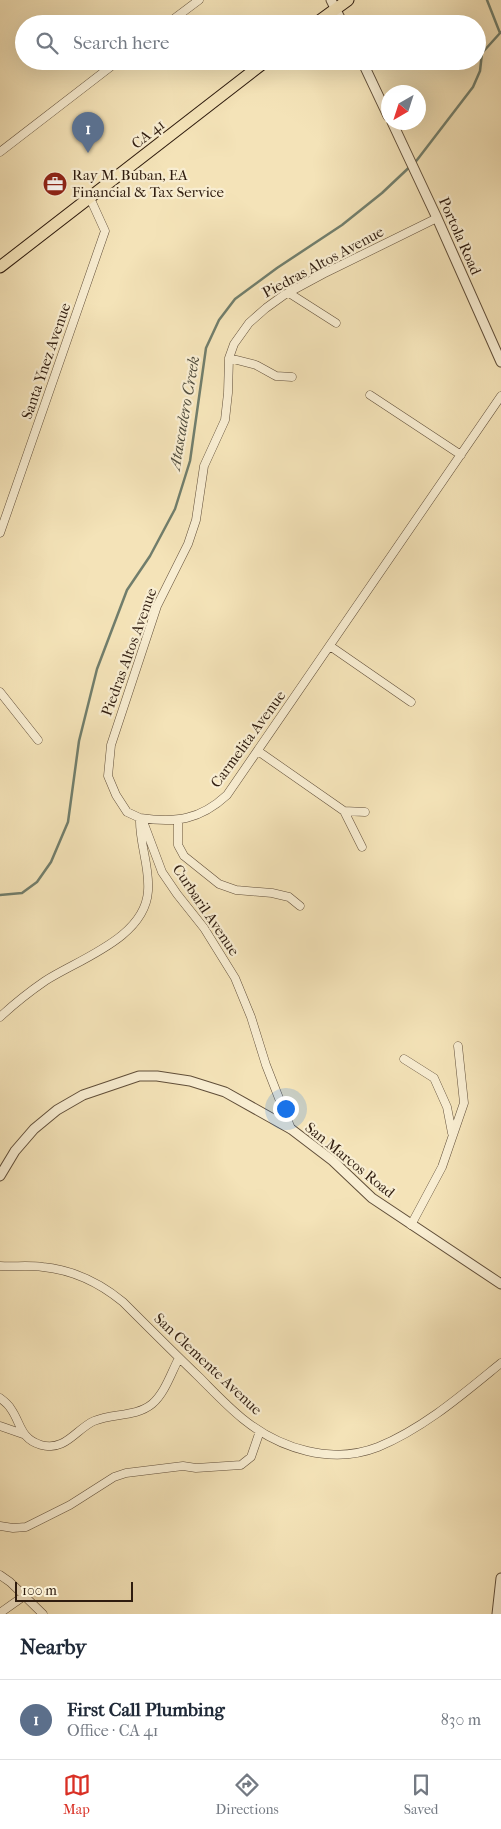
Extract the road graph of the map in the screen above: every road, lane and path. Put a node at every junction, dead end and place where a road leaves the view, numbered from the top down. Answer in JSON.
{"nodes":[{"id":1,"x":199,"y":0,"type":"edge"},
{"id":2,"x":348,"y":0,"type":"edge"},
{"id":3,"x":333,"y":4,"type":"edge"},
{"id":4,"x":179,"y":15,"type":"edge"},
{"id":5,"x":323,"y":15,"type":"edge"},
{"id":6,"x":106,"y":70,"type":"edge"},
{"id":7,"x":254,"y":70,"type":"edge"},
{"id":8,"x":366,"y":70,"type":"edge"},
{"id":9,"x":381,"y":101,"type":"edge"},
{"id":10,"x":396,"y":130,"type":"edge"},
{"id":11,"x":0,"y":152,"type":"edge"},
{"id":12,"x":90,"y":198,"type":"junction"},
{"id":13,"x":437,"y":218,"type":"junction"},
{"id":14,"x":0,"y":267,"type":"edge"},
{"id":15,"x":289,"y":292,"type":"junction"},
{"id":16,"x":336,"y":323,"type":"dead end"},
{"id":17,"x":229,"y":358,"type":"junction"},
{"id":18,"x":501,"y":362,"type":"edge"},
{"id":19,"x":292,"y":377,"type":"dead end"},
{"id":20,"x":370,"y":395,"type":"dead end"},
{"id":21,"x":501,"y":396,"type":"edge"},
{"id":22,"x":461,"y":455,"type":"junction"},
{"id":23,"x":0,"y":533,"type":"edge"},
{"id":24,"x":330,"y":646,"type":"junction"},
{"id":25,"x":0,"y":692,"type":"edge"},
{"id":26,"x":411,"y":702,"type":"dead end"},
{"id":27,"x":38,"y":740,"type":"dead end"},
{"id":28,"x":258,"y":751,"type":"junction"},
{"id":29,"x":344,"y":811,"type":"junction"},
{"id":30,"x":365,"y":812,"type":"dead end"},
{"id":31,"x":140,"y":818,"type":"junction"},
{"id":32,"x":178,"y":820,"type":"junction"},
{"id":33,"x":362,"y":847,"type":"dead end"},
{"id":34,"x":300,"y":906,"type":"dead end"},
{"id":35,"x":0,"y":1017,"type":"edge"},
{"id":36,"x":458,"y":1046,"type":"dead end"},
{"id":37,"x":404,"y":1058,"type":"dead end"},
{"id":38,"x":291,"y":1129,"type":"junction"},
{"id":39,"x":453,"y":1135,"type":"junction"},
{"id":40,"x":0,"y":1176,"type":"edge"},
{"id":41,"x":411,"y":1224,"type":"junction"},
{"id":42,"x":0,"y":1266,"type":"edge"},
{"id":43,"x":501,"y":1284,"type":"edge"},
{"id":44,"x":178,"y":1358,"type":"junction"},
{"id":45,"x":501,"y":1363,"type":"edge"},
{"id":46,"x":0,"y":1398,"type":"edge"},
{"id":47,"x":0,"y":1426,"type":"edge"},
{"id":48,"x":260,"y":1431,"type":"junction"},
{"id":49,"x":23,"y":1434,"type":"junction"},
{"id":50,"x":0,"y":1526,"type":"edge"},
{"id":51,"x":0,"y":1576,"type":"edge"},
{"id":52,"x":501,"y":1584,"type":"edge"},
{"id":53,"x":24,"y":1596,"type":"junction"},
{"id":54,"x":0,"y":1614,"type":"edge"},
{"id":55,"x":43,"y":1614,"type":"edge"},
{"id":56,"x":497,"y":1614,"type":"edge"}],
"edges":[{"from":1,"to":4,"type":"street"},
{"from":2,"to":3,"type":"main road"},
{"from":3,"to":5,"type":"main road"},
{"from":6,"to":11,"type":"street"},
{"from":7,"to":12,"type":"main road","name":"CA 41","number":"CA 41"},
{"from":8,"to":9,"type":"street"},
{"from":10,"to":13,"type":"street","name":"Portola Road"},
{"from":12,"to":14,"type":"main road","name":"CA 41","number":"CA 41"},
{"from":12,"to":23,"type":"street","name":"Santa Ynez Avenue"},
{"from":13,"to":15,"type":"street","name":"Piedras Altos Avenue"},
{"from":13,"to":18,"type":"street","name":"Portola Road"},
{"from":15,"to":16,"type":"street"},
{"from":15,"to":17,"type":"street","name":"Piedras Altos Avenue"},
{"from":17,"to":19,"type":"street"},
{"from":17,"to":31,"type":"street","name":"Piedras Altos Avenue"},
{"from":20,"to":22,"type":"street"},
{"from":21,"to":22,"type":"street","name":"Carmelita Avenue"},
{"from":22,"to":24,"type":"street","name":"Carmelita Avenue"},
{"from":24,"to":26,"type":"street"},
{"from":24,"to":28,"type":"street","name":"Carmelita Avenue"},
{"from":25,"to":27,"type":"street"},
{"from":28,"to":29,"type":"street"},
{"from":28,"to":32,"type":"street","name":"Carmelita Avenue"},
{"from":29,"to":30,"type":"street"},
{"from":29,"to":33,"type":"street"},
{"from":31,"to":32,"type":"street","name":"Carmelita Avenue"},
{"from":31,"to":35,"type":"street"},
{"from":31,"to":38,"type":"street","name":"Curbaril Avenue"},
{"from":32,"to":34,"type":"street"},
{"from":36,"to":39,"type":"street"},
{"from":37,"to":39,"type":"street"},
{"from":38,"to":40,"type":"street","name":"San Marcos Road"},
{"from":38,"to":41,"type":"street","name":"San Marcos Road"},
{"from":39,"to":41,"type":"street"},
{"from":41,"to":43,"type":"street","name":"San Marcos Road"},
{"from":42,"to":44,"type":"street","name":"San Clemente Avenue"},
{"from":44,"to":48,"type":"street","name":"San Clemente Avenue"},
{"from":44,"to":49,"type":"street"},
{"from":45,"to":48,"type":"street","name":"San Clemente Avenue"},
{"from":46,"to":49,"type":"street"},
{"from":47,"to":49,"type":"street"},
{"from":48,"to":50,"type":"street"},
{"from":51,"to":53,"type":"street"},
{"from":52,"to":56,"type":"street"},
{"from":53,"to":54,"type":"street"},
{"from":53,"to":55,"type":"street"}]}
